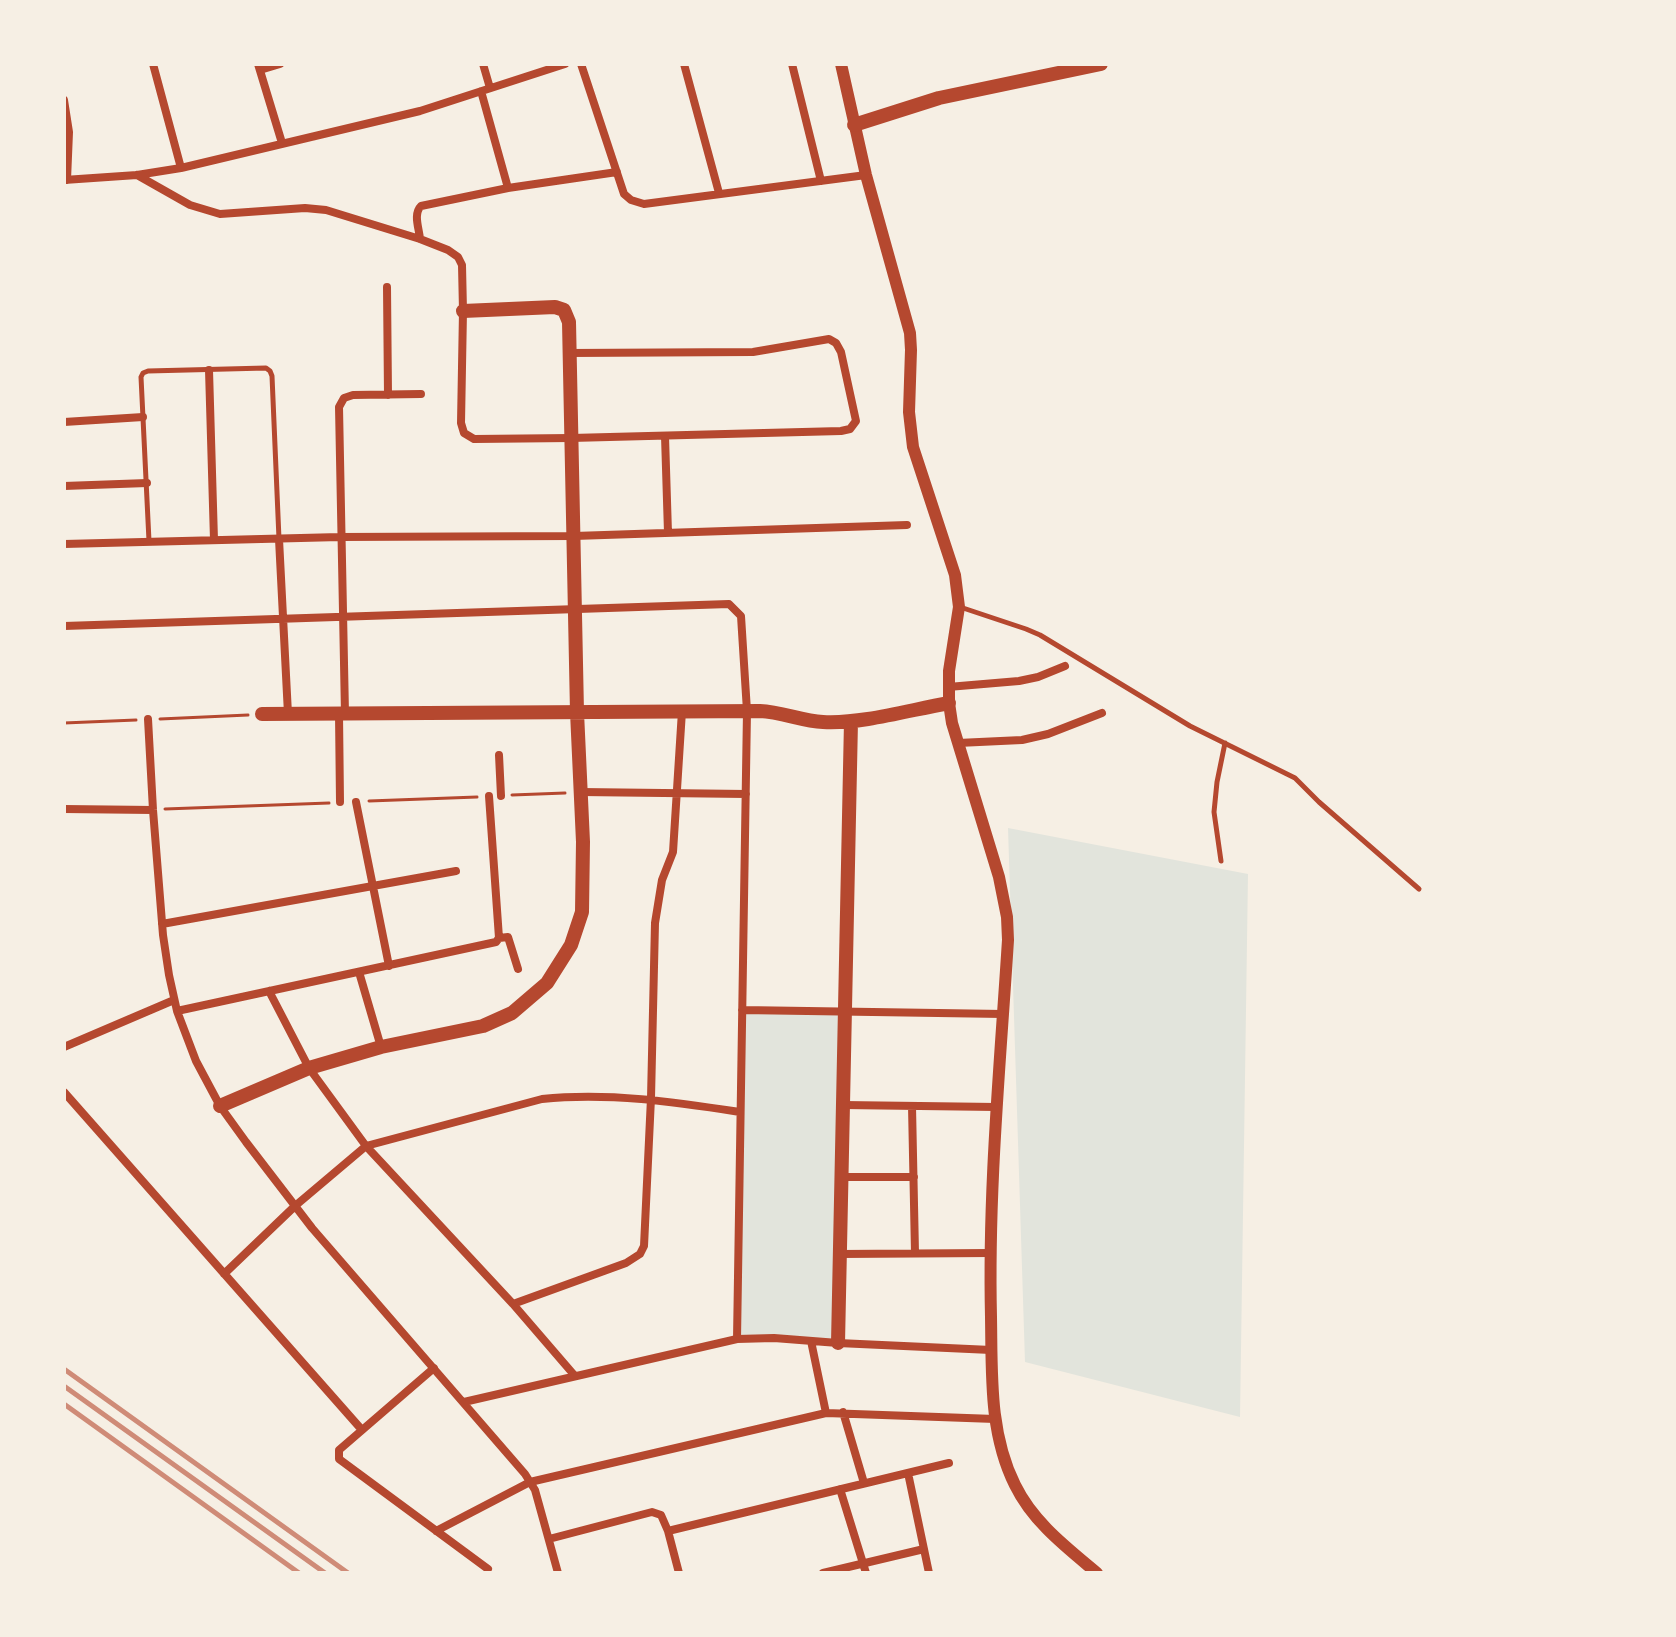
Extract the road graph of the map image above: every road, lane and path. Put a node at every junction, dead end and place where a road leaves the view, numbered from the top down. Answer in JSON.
{"nodes":[{"id":1,"x":153,"y":64,"type":"edge"},
{"id":2,"x":280,"y":64,"type":"edge"},
{"id":3,"x":483,"y":64,"type":"edge"},
{"id":4,"x":565,"y":64,"type":"edge"},
{"id":5,"x":581,"y":64,"type":"edge"},
{"id":6,"x":684,"y":64,"type":"edge"},
{"id":7,"x":792,"y":64,"type":"edge"},
{"id":8,"x":841,"y":64,"type":"edge"},
{"id":9,"x":1101,"y":64,"type":"edge"},
{"id":10,"x":259,"y":67,"type":"edge"},
{"id":11,"x":490,"y":88,"type":"junction"},
{"id":12,"x":481,"y":91,"type":"junction"},
{"id":13,"x":64,"y":100,"type":"edge"},
{"id":14,"x":854,"y":125,"type":"junction"},
{"id":15,"x":282,"y":143,"type":"junction"},
{"id":16,"x":181,"y":168,"type":"junction"},
{"id":17,"x":617,"y":172,"type":"junction"},
{"id":18,"x":137,"y":175,"type":"junction"},
{"id":19,"x":866,"y":175,"type":"junction"},
{"id":20,"x":66,"y":180,"type":"edge"},
{"id":21,"x":821,"y":181,"type":"junction"},
{"id":22,"x":508,"y":188,"type":"junction"},
{"id":23,"x":719,"y":193,"type":"junction"},
{"id":24,"x":420,"y":239,"type":"junction"},
{"id":25,"x":387,"y":287,"type":"dead end"},
{"id":26,"x":463,"y":311,"type":"junction"},
{"id":27,"x":569,"y":353,"type":"junction"},
{"id":28,"x":209,"y":370,"type":"junction"},
{"id":29,"x":421,"y":394,"type":"dead end"},
{"id":30,"x":388,"y":395,"type":"junction"},
{"id":31,"x":143,"y":417,"type":"junction"},
{"id":32,"x":64,"y":422,"type":"edge"},
{"id":33,"x":665,"y":436,"type":"junction"},
{"id":34,"x":571,"y":438,"type":"junction"},
{"id":35,"x":147,"y":483,"type":"junction"},
{"id":36,"x":64,"y":486,"type":"edge"},
{"id":37,"x":907,"y":525,"type":"dead end"},
{"id":38,"x":668,"y":533,"type":"junction"},
{"id":39,"x":574,"y":536,"type":"junction"},
{"id":40,"x":340,"y":537,"type":"junction"},
{"id":41,"x":279,"y":539,"type":"junction"},
{"id":42,"x":214,"y":540,"type":"junction"},
{"id":43,"x":149,"y":541,"type":"junction"},
{"id":44,"x":64,"y":544,"type":"edge"},
{"id":45,"x":959,"y":607,"type":"junction"},
{"id":46,"x":575,"y":609,"type":"junction"},
{"id":47,"x":342,"y":617,"type":"junction"},
{"id":48,"x":283,"y":619,"type":"junction"},
{"id":49,"x":64,"y":626,"type":"edge"},
{"id":50,"x":1065,"y":666,"type":"dead end"},
{"id":51,"x":948,"y":687,"type":"junction"},
{"id":52,"x":949,"y":703,"type":"junction"},
{"id":53,"x":682,"y":711,"type":"junction"},
{"id":54,"x":747,"y":711,"type":"junction"},
{"id":55,"x":577,"y":712,"type":"junction"},
{"id":56,"x":1102,"y":713,"type":"dead end"},
{"id":57,"x":262,"y":714,"type":"joint"},
{"id":58,"x":288,"y":714,"type":"junction"},
{"id":59,"x":342,"y":714,"type":"junction"},
{"id":60,"x":148,"y":719,"type":"junction"},
{"id":61,"x":851,"y":721,"type":"junction"},
{"id":62,"x":64,"y":723,"type":"edge"},
{"id":63,"x":958,"y":743,"type":"junction"},
{"id":64,"x":1225,"y":743,"type":"junction"},
{"id":65,"x":499,"y":755,"type":"dead end"},
{"id":66,"x":581,"y":792,"type":"junction"},
{"id":67,"x":678,"y":793,"type":"junction"},
{"id":68,"x":746,"y":794,"type":"junction"},
{"id":69,"x":489,"y":796,"type":"dead end"},
{"id":70,"x":501,"y":796,"type":"dead end"},
{"id":71,"x":340,"y":802,"type":"dead end"},
{"id":72,"x":356,"y":802,"type":"dead end"},
{"id":73,"x":64,"y":809,"type":"edge"},
{"id":74,"x":153,"y":810,"type":"junction"},
{"id":75,"x":1221,"y":861,"type":"dead end"},
{"id":76,"x":456,"y":871,"type":"dead end"},
{"id":77,"x":372,"y":886,"type":"junction"},
{"id":78,"x":1419,"y":889,"type":"dead end"},
{"id":79,"x":162,"y":924,"type":"junction"},
{"id":80,"x":499,"y":938,"type":"junction"},
{"id":81,"x":389,"y":966,"type":"junction"},
{"id":82,"x":518,"y":969,"type":"dead end"},
{"id":83,"x":359,"y":972,"type":"junction"},
{"id":84,"x":269,"y":991,"type":"junction"},
{"id":85,"x":174,"y":1000,"type":"junction"},
{"id":86,"x":742,"y":1010,"type":"junction"},
{"id":87,"x":177,"y":1011,"type":"junction"},
{"id":88,"x":845,"y":1012,"type":"junction"},
{"id":89,"x":1003,"y":1014,"type":"junction"},
{"id":90,"x":64,"y":1047,"type":"edge"},
{"id":91,"x":381,"y":1047,"type":"junction"},
{"id":92,"x":309,"y":1068,"type":"junction"},
{"id":93,"x":64,"y":1092,"type":"edge"},
{"id":94,"x":651,"y":1098,"type":"junction"},
{"id":95,"x":843,"y":1105,"type":"junction"},
{"id":96,"x":220,"y":1106,"type":"junction"},
{"id":97,"x":912,"y":1106,"type":"junction"},
{"id":98,"x":996,"y":1107,"type":"junction"},
{"id":99,"x":740,"y":1112,"type":"junction"},
{"id":100,"x":366,"y":1146,"type":"junction"},
{"id":101,"x":841,"y":1177,"type":"junction"},
{"id":102,"x":914,"y":1177,"type":"junction"},
{"id":103,"x":295,"y":1206,"type":"junction"},
{"id":104,"x":915,"y":1253,"type":"junction"},
{"id":105,"x":990,"y":1253,"type":"junction"},
{"id":106,"x":840,"y":1254,"type":"junction"},
{"id":107,"x":224,"y":1274,"type":"junction"},
{"id":108,"x":513,"y":1304,"type":"junction"},
{"id":109,"x":737,"y":1339,"type":"junction"},
{"id":110,"x":811,"y":1341,"type":"junction"},
{"id":111,"x":838,"y":1343,"type":"junction"},
{"id":112,"x":991,"y":1350,"type":"junction"},
{"id":113,"x":434,"y":1368,"type":"junction"},
{"id":114,"x":575,"y":1376,"type":"junction"},
{"id":115,"x":464,"y":1402,"type":"junction"},
{"id":116,"x":843,"y":1412,"type":"junction"},
{"id":117,"x":826,"y":1413,"type":"junction"},
{"id":118,"x":995,"y":1419,"type":"junction"},
{"id":119,"x":362,"y":1430,"type":"junction"},
{"id":120,"x":949,"y":1463,"type":"dead end"},
{"id":121,"x":908,"y":1473,"type":"junction"},
{"id":122,"x":530,"y":1482,"type":"junction"},
{"id":123,"x":864,"y":1483,"type":"junction"},
{"id":124,"x":840,"y":1489,"type":"junction"},
{"id":125,"x":436,"y":1531,"type":"junction"},
{"id":126,"x":668,"y":1531,"type":"junction"},
{"id":127,"x":549,"y":1539,"type":"junction"},
{"id":128,"x":924,"y":1549,"type":"junction"},
{"id":129,"x":864,"y":1568,"type":"edge"},
{"id":130,"x":488,"y":1569,"type":"dead end"},
{"id":131,"x":558,"y":1573,"type":"edge"},
{"id":132,"x":679,"y":1573,"type":"edge"},
{"id":133,"x":823,"y":1573,"type":"edge"},
{"id":134,"x":929,"y":1573,"type":"edge"},
{"id":135,"x":1097,"y":1573,"type":"edge"}],
"edges":[{"from":1,"to":16,"type":"street"},
{"from":2,"to":10,"type":"street"},
{"from":3,"to":11,"type":"street"},
{"from":4,"to":11,"type":"street"},
{"from":5,"to":17,"type":"street"},
{"from":6,"to":23,"type":"street"},
{"from":7,"to":21,"type":"street"},
{"from":8,"to":14,"type":"street"},
{"from":9,"to":14,"type":"main road"},
{"from":10,"to":15,"type":"street"},
{"from":11,"to":12,"type":"street"},
{"from":12,"to":15,"type":"street"},
{"from":12,"to":22,"type":"street"},
{"from":13,"to":20,"type":"street"},
{"from":14,"to":19,"type":"street"},
{"from":15,"to":16,"type":"street"},
{"from":16,"to":18,"type":"street"},
{"from":17,"to":22,"type":"street"},
{"from":17,"to":23,"type":"street"},
{"from":18,"to":20,"type":"street"},
{"from":18,"to":24,"type":"street"},
{"from":19,"to":21,"type":"street"},
{"from":19,"to":45,"type":"street"},
{"from":21,"to":23,"type":"street"},
{"from":22,"to":24,"type":"street"},
{"from":24,"to":26,"type":"street"},
{"from":25,"to":30,"type":"street"},
{"from":26,"to":27,"type":"main road"},
{"from":26,"to":34,"type":"street"},
{"from":27,"to":33,"type":"street"},
{"from":27,"to":34,"type":"main road"},
{"from":28,"to":31,"type":"lane"},
{"from":28,"to":41,"type":"lane"},
{"from":28,"to":42,"type":"street"},
{"from":29,"to":30,"type":"street"},
{"from":30,"to":40,"type":"street"},
{"from":31,"to":32,"type":"street"},
{"from":31,"to":35,"type":"lane"},
{"from":33,"to":34,"type":"street"},
{"from":33,"to":38,"type":"street"},
{"from":34,"to":39,"type":"main road"},
{"from":35,"to":36,"type":"street"},
{"from":35,"to":43,"type":"lane"},
{"from":37,"to":38,"type":"street"},
{"from":38,"to":39,"type":"street"},
{"from":39,"to":40,"type":"street"},
{"from":39,"to":46,"type":"main road"},
{"from":40,"to":41,"type":"street"},
{"from":40,"to":47,"type":"street"},
{"from":41,"to":42,"type":"street"},
{"from":41,"to":48,"type":"street"},
{"from":42,"to":43,"type":"street"},
{"from":43,"to":44,"type":"street"},
{"from":45,"to":51,"type":"street"},
{"from":45,"to":64,"type":"lane"},
{"from":46,"to":47,"type":"street"},
{"from":46,"to":54,"type":"street"},
{"from":46,"to":55,"type":"main road"},
{"from":47,"to":48,"type":"street"},
{"from":47,"to":59,"type":"street"},
{"from":48,"to":49,"type":"street"},
{"from":48,"to":58,"type":"street"},
{"from":50,"to":51,"type":"street"},
{"from":51,"to":52,"type":"street"},
{"from":52,"to":61,"type":"main road"},
{"from":52,"to":63,"type":"street"},
{"from":53,"to":54,"type":"main road"},
{"from":53,"to":55,"type":"main road"},
{"from":53,"to":67,"type":"street"},
{"from":54,"to":61,"type":"main road"},
{"from":54,"to":68,"type":"street"},
{"from":55,"to":59,"type":"main road"},
{"from":55,"to":66,"type":"main road"},
{"from":56,"to":63,"type":"street"},
{"from":57,"to":58,"type":"main road"},
{"from":57,"to":60,"type":"path"},
{"from":58,"to":59,"type":"main road"},
{"from":59,"to":71,"type":"street"},
{"from":60,"to":62,"type":"path"},
{"from":60,"to":74,"type":"street"},
{"from":61,"to":88,"type":"main road"},
{"from":63,"to":89,"type":"street"},
{"from":64,"to":75,"type":"lane"},
{"from":64,"to":78,"type":"lane"},
{"from":65,"to":70,"type":"street"},
{"from":66,"to":67,"type":"street"},
{"from":66,"to":91,"type":"main road"},
{"from":67,"to":68,"type":"street"},
{"from":67,"to":94,"type":"street"},
{"from":68,"to":86,"type":"street"},
{"from":69,"to":80,"type":"street"},
{"from":72,"to":77,"type":"street"},
{"from":73,"to":74,"type":"street"},
{"from":74,"to":79,"type":"street"},
{"from":76,"to":77,"type":"street"},
{"from":77,"to":79,"type":"street"},
{"from":77,"to":81,"type":"street"},
{"from":79,"to":85,"type":"street"},
{"from":80,"to":81,"type":"street"},
{"from":80,"to":82,"type":"street"},
{"from":81,"to":83,"type":"street"},
{"from":83,"to":84,"type":"street"},
{"from":83,"to":91,"type":"street"},
{"from":84,"to":87,"type":"street"},
{"from":84,"to":92,"type":"street"},
{"from":85,"to":87,"type":"street"},
{"from":85,"to":90,"type":"street"},
{"from":86,"to":88,"type":"street"},
{"from":86,"to":99,"type":"street"},
{"from":87,"to":96,"type":"street"},
{"from":88,"to":89,"type":"street"},
{"from":88,"to":95,"type":"main road"},
{"from":89,"to":98,"type":"street"},
{"from":91,"to":92,"type":"main road"},
{"from":92,"to":96,"type":"main road"},
{"from":92,"to":100,"type":"street"},
{"from":93,"to":107,"type":"street"},
{"from":94,"to":99,"type":"street"},
{"from":94,"to":100,"type":"street"},
{"from":94,"to":108,"type":"street"},
{"from":95,"to":97,"type":"street"},
{"from":95,"to":101,"type":"main road"},
{"from":96,"to":103,"type":"street"},
{"from":97,"to":98,"type":"street"},
{"from":97,"to":102,"type":"street"},
{"from":98,"to":105,"type":"street"},
{"from":99,"to":109,"type":"street"},
{"from":100,"to":103,"type":"street"},
{"from":100,"to":108,"type":"street"},
{"from":101,"to":102,"type":"street"},
{"from":101,"to":106,"type":"main road"},
{"from":102,"to":104,"type":"street"},
{"from":103,"to":107,"type":"street"},
{"from":103,"to":113,"type":"street"},
{"from":104,"to":105,"type":"street"},
{"from":104,"to":106,"type":"street"},
{"from":105,"to":112,"type":"street"},
{"from":106,"to":111,"type":"main road"},
{"from":107,"to":119,"type":"street"},
{"from":108,"to":114,"type":"street"},
{"from":109,"to":110,"type":"street"},
{"from":109,"to":114,"type":"street"},
{"from":110,"to":111,"type":"street"},
{"from":110,"to":117,"type":"street"},
{"from":111,"to":112,"type":"street"},
{"from":112,"to":118,"type":"street"},
{"from":113,"to":115,"type":"street"},
{"from":113,"to":119,"type":"street"},
{"from":114,"to":115,"type":"street"},
{"from":115,"to":122,"type":"street"},
{"from":116,"to":117,"type":"street"},
{"from":116,"to":118,"type":"street"},
{"from":116,"to":123,"type":"street"},
{"from":117,"to":122,"type":"street"},
{"from":118,"to":135,"type":"street"},
{"from":119,"to":125,"type":"street"},
{"from":120,"to":121,"type":"street"},
{"from":121,"to":123,"type":"street"},
{"from":121,"to":128,"type":"street"},
{"from":122,"to":125,"type":"street"},
{"from":122,"to":127,"type":"street"},
{"from":123,"to":124,"type":"street"},
{"from":124,"to":126,"type":"street"},
{"from":124,"to":129,"type":"street"},
{"from":125,"to":130,"type":"street"},
{"from":126,"to":127,"type":"street"},
{"from":126,"to":132,"type":"street"},
{"from":127,"to":131,"type":"street"},
{"from":128,"to":129,"type":"street"},
{"from":128,"to":134,"type":"street"},
{"from":129,"to":133,"type":"street"}]}
